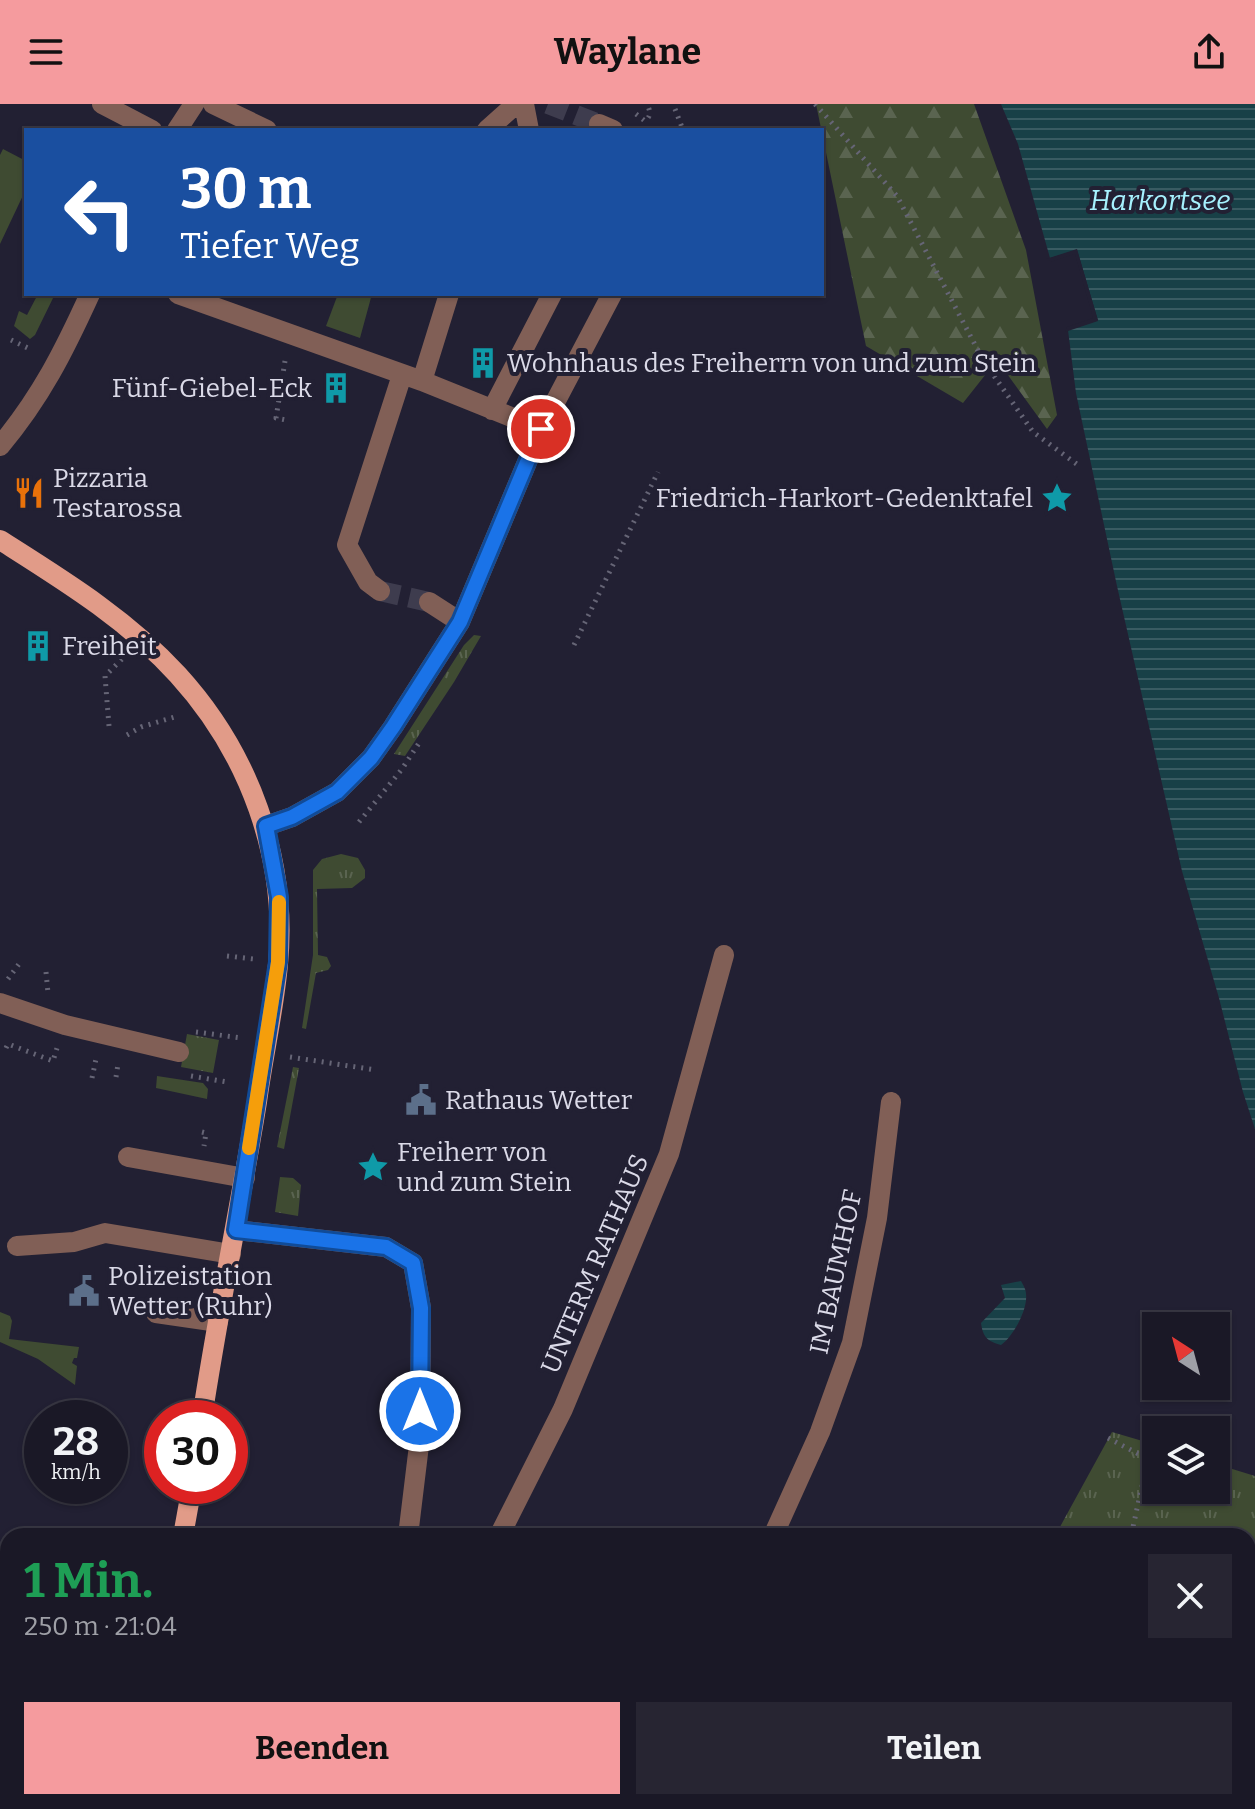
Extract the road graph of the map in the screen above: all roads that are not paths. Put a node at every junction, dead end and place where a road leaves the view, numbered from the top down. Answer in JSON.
{"nodes":[{"id":1,"x":102,"y":104,"type":"edge"},
{"id":2,"x":194,"y":104,"type":"edge"},
{"id":3,"x":213,"y":104,"type":"edge"},
{"id":4,"x":516,"y":104,"type":"edge"},
{"id":5,"x":524,"y":104,"type":"edge"},
{"id":6,"x":148,"y":128,"type":"edge"},
{"id":7,"x":178,"y":128,"type":"edge"},
{"id":8,"x":263,"y":128,"type":"edge"},
{"id":9,"x":489,"y":128,"type":"edge"},
{"id":10,"x":529,"y":128,"type":"edge"},
{"id":11,"x":89,"y":296,"type":"edge"},
{"id":12,"x":184,"y":296,"type":"edge"},
{"id":13,"x":448,"y":296,"type":"edge"},
{"id":14,"x":551,"y":296,"type":"edge"},
{"id":15,"x":611,"y":296,"type":"edge"},
{"id":16,"x":402,"y":375,"type":"junction"},
{"id":17,"x":422,"y":381,"type":"junction"},
{"id":18,"x":492,"y":410,"type":"junction"},
{"id":19,"x":541,"y":429,"type":"junction"},
{"id":20,"x":0,"y":446,"type":"edge"},
{"id":21,"x":0,"y":540,"type":"edge"},
{"id":22,"x":380,"y":591,"type":"tunnel mouth"},
{"id":23,"x":429,"y":602,"type":"tunnel mouth"},
{"id":24,"x":460,"y":622,"type":"junction"},
{"id":25,"x":266,"y":826,"type":"junction"},
{"id":26,"x":724,"y":955,"type":"dead end"},
{"id":27,"x":0,"y":1003,"type":"edge"},
{"id":28,"x":179,"y":1052,"type":"road end"},
{"id":29,"x":891,"y":1102,"type":"dead end"},
{"id":30,"x":128,"y":1157,"type":"dead end"},
{"id":31,"x":245,"y":1178,"type":"junction"},
{"id":32,"x":236,"y":1230,"type":"junction"},
{"id":33,"x":17,"y":1246,"type":"dead end"},
{"id":34,"x":231,"y":1254,"type":"junction"},
{"id":35,"x":156,"y":1313,"type":"dead end"},
{"id":36,"x":218,"y":1322,"type":"junction"},
{"id":37,"x":205,"y":1400,"type":"edge"},
{"id":38,"x":189,"y":1504,"type":"edge"},
{"id":39,"x":184,"y":1528,"type":"edge"},
{"id":40,"x":409,"y":1528,"type":"edge"},
{"id":41,"x":503,"y":1528,"type":"edge"},
{"id":42,"x":777,"y":1528,"type":"edge"}],
"edges":[{"from":1,"to":6,"type":"street"},
{"from":2,"to":7,"type":"street"},
{"from":3,"to":8,"type":"street"},
{"from":4,"to":9,"type":"street"},
{"from":5,"to":10,"type":"street"},
{"from":11,"to":20,"type":"street"},
{"from":12,"to":16,"type":"street"},
{"from":13,"to":17,"type":"street"},
{"from":14,"to":18,"type":"street"},
{"from":15,"to":19,"type":"street"},
{"from":16,"to":17,"type":"street"},
{"from":16,"to":22,"type":"street"},
{"from":17,"to":18,"type":"street"},
{"from":18,"to":19,"type":"street"},
{"from":19,"to":24,"type":"street"},
{"from":21,"to":25,"type":"main road"},
{"from":23,"to":24,"type":"street"},
{"from":24,"to":25,"type":"street"},
{"from":25,"to":31,"type":"main road"},
{"from":26,"to":41,"type":"street","name":"UNTERM RATHAUS"},
{"from":27,"to":28,"type":"street"},
{"from":29,"to":42,"type":"street","name":"IM BAUMHOF"},
{"from":30,"to":31,"type":"street"},
{"from":31,"to":32,"type":"main road"},
{"from":32,"to":34,"type":"main road"},
{"from":32,"to":40,"type":"street"},
{"from":33,"to":34,"type":"street"},
{"from":34,"to":36,"type":"main road"},
{"from":35,"to":36,"type":"street"},
{"from":36,"to":37,"type":"main road"},
{"from":38,"to":39,"type":"main road"}]}
